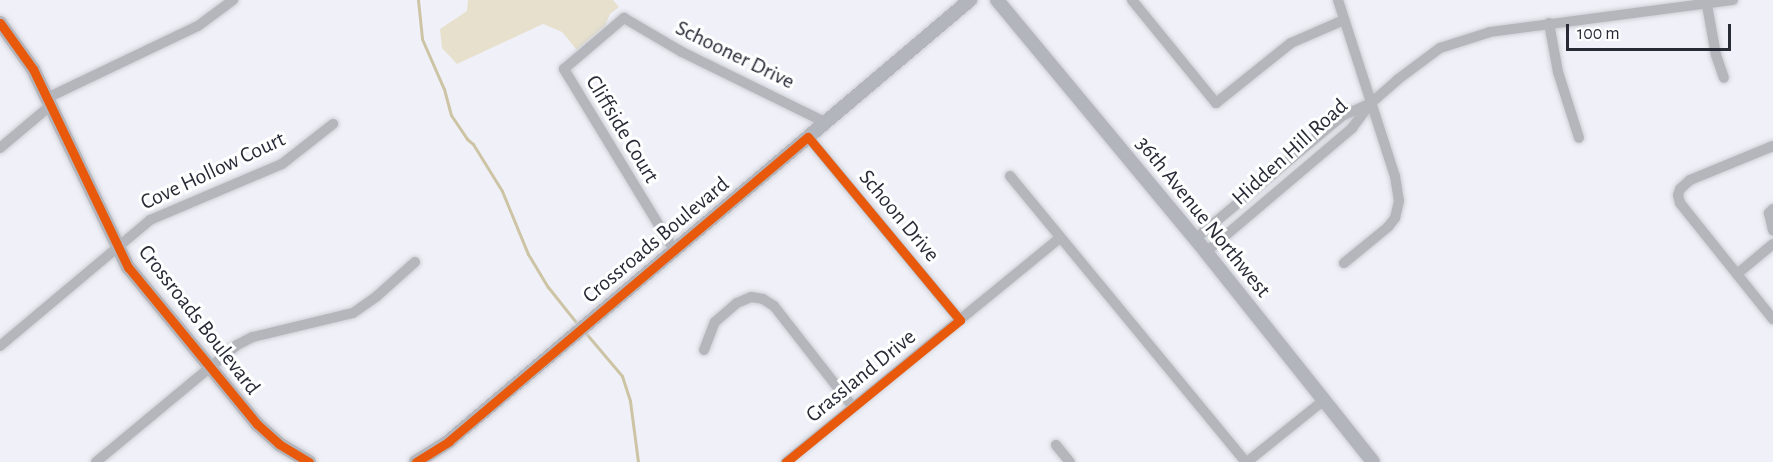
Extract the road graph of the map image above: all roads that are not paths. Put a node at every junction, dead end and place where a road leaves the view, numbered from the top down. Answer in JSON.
{"nodes":[{"id":1,"x":233,"y":0,"type":"edge"},
{"id":2,"x":970,"y":0,"type":"edge"},
{"id":3,"x":997,"y":0,"type":"edge"},
{"id":4,"x":1132,"y":0,"type":"edge"},
{"id":5,"x":1338,"y":0,"type":"edge"},
{"id":6,"x":1733,"y":0,"type":"edge"},
{"id":7,"x":1707,"y":5,"type":"junction"},
{"id":8,"x":1344,"y":20,"type":"junction"},
{"id":9,"x":0,"y":23,"type":"edge"},
{"id":10,"x":1549,"y":23,"type":"junction"},
{"id":11,"x":601,"y":38,"type":"joint"},
{"id":12,"x":1724,"y":78,"type":"dead end"},
{"id":13,"x":49,"y":101,"type":"junction"},
{"id":14,"x":1372,"y":102,"type":"junction"},
{"id":15,"x":825,"y":122,"type":"junction"},
{"id":16,"x":333,"y":124,"type":"dead end"},
{"id":17,"x":808,"y":137,"type":"junction"},
{"id":18,"x":1580,"y":138,"type":"dead end"},
{"id":19,"x":1773,"y":146,"type":"edge"},
{"id":20,"x":0,"y":148,"type":"edge"},
{"id":21,"x":1010,"y":176,"type":"dead end"},
{"id":22,"x":1773,"y":209,"type":"edge"},
{"id":23,"x":1773,"y":231,"type":"edge"},
{"id":24,"x":1060,"y":238,"type":"junction"},
{"id":25,"x":1195,"y":239,"type":"junction"},
{"id":26,"x":1773,"y":244,"type":"edge"},
{"id":27,"x":117,"y":246,"type":"junction"},
{"id":28,"x":674,"y":250,"type":"junction"},
{"id":29,"x":1206,"y":252,"type":"junction"},
{"id":30,"x":415,"y":262,"type":"dead end"},
{"id":31,"x":1344,"y":263,"type":"dead end"},
{"id":32,"x":1737,"y":274,"type":"junction"},
{"id":33,"x":1773,"y":318,"type":"edge"},
{"id":34,"x":960,"y":320,"type":"junction"},
{"id":35,"x":0,"y":346,"type":"edge"},
{"id":36,"x":704,"y":350,"type":"dead end"},
{"id":37,"x":209,"y":366,"type":"junction"},
{"id":38,"x":1323,"y":401,"type":"junction"},
{"id":39,"x":853,"y":407,"type":"junction"},
{"id":40,"x":1056,"y":445,"type":"dead end"},
{"id":41,"x":96,"y":462,"type":"edge"},
{"id":42,"x":308,"y":462,"type":"edge"},
{"id":43,"x":416,"y":462,"type":"edge"},
{"id":44,"x":786,"y":462,"type":"edge"},
{"id":45,"x":1070,"y":462,"type":"edge"},
{"id":46,"x":1246,"y":462,"type":"edge"},
{"id":47,"x":1373,"y":462,"type":"edge"}],
"edges":[{"from":1,"to":13,"type":"street"},
{"from":2,"to":15,"type":"street","name":"Crossroads Boulevard"},
{"from":3,"to":25,"type":"street","name":"36th Avenue Northwest"},
{"from":4,"to":8,"type":"street"},
{"from":5,"to":8,"type":"street"},
{"from":6,"to":7,"type":"street","name":"Hidden Hill Road"},
{"from":7,"to":10,"type":"street","name":"Hidden Hill Road"},
{"from":7,"to":12,"type":"street"},
{"from":8,"to":14,"type":"street"},
{"from":9,"to":13,"type":"street","name":"Crossroads Boulevard"},
{"from":10,"to":14,"type":"street","name":"Hidden Hill Road"},
{"from":10,"to":18,"type":"street"},
{"from":11,"to":15,"type":"street","name":"Schooner Drive"},
{"from":11,"to":28,"type":"street","name":"Cliffside Court"},
{"from":13,"to":20,"type":"street"},
{"from":13,"to":27,"type":"street","name":"Crossroads Boulevard"},
{"from":14,"to":25,"type":"street","name":"Hidden Hill Road"},
{"from":14,"to":29,"type":"street","name":"Hidden Hill Road"},
{"from":14,"to":31,"type":"street"},
{"from":15,"to":17,"type":"street","name":"Crossroads Boulevard"},
{"from":16,"to":27,"type":"street","name":"Cove Hollow Court"},
{"from":17,"to":28,"type":"street","name":"Crossroads Boulevard"},
{"from":17,"to":34,"type":"street","name":"Schoon Drive"},
{"from":19,"to":32,"type":"street"},
{"from":21,"to":24,"type":"street"},
{"from":22,"to":23,"type":"street"},
{"from":24,"to":34,"type":"street","name":"Grassland Drive"},
{"from":24,"to":46,"type":"street"},
{"from":25,"to":29,"type":"street","name":"36th Avenue Northwest"},
{"from":26,"to":32,"type":"street"},
{"from":27,"to":35,"type":"street","name":"Cove Hollow Court"},
{"from":27,"to":37,"type":"street","name":"Crossroads Boulevard"},
{"from":28,"to":43,"type":"street","name":"Crossroads Boulevard"},
{"from":29,"to":38,"type":"street","name":"36th Avenue Northwest"},
{"from":30,"to":37,"type":"street"},
{"from":32,"to":33,"type":"street"},
{"from":34,"to":39,"type":"street","name":"Grassland Drive"},
{"from":36,"to":39,"type":"street"},
{"from":37,"to":41,"type":"street"},
{"from":37,"to":42,"type":"street","name":"Crossroads Boulevard"},
{"from":38,"to":46,"type":"street"},
{"from":38,"to":47,"type":"street","name":"36th Avenue Northwest"},
{"from":39,"to":44,"type":"street","name":"Grassland Drive"},
{"from":40,"to":45,"type":"street"}]}
